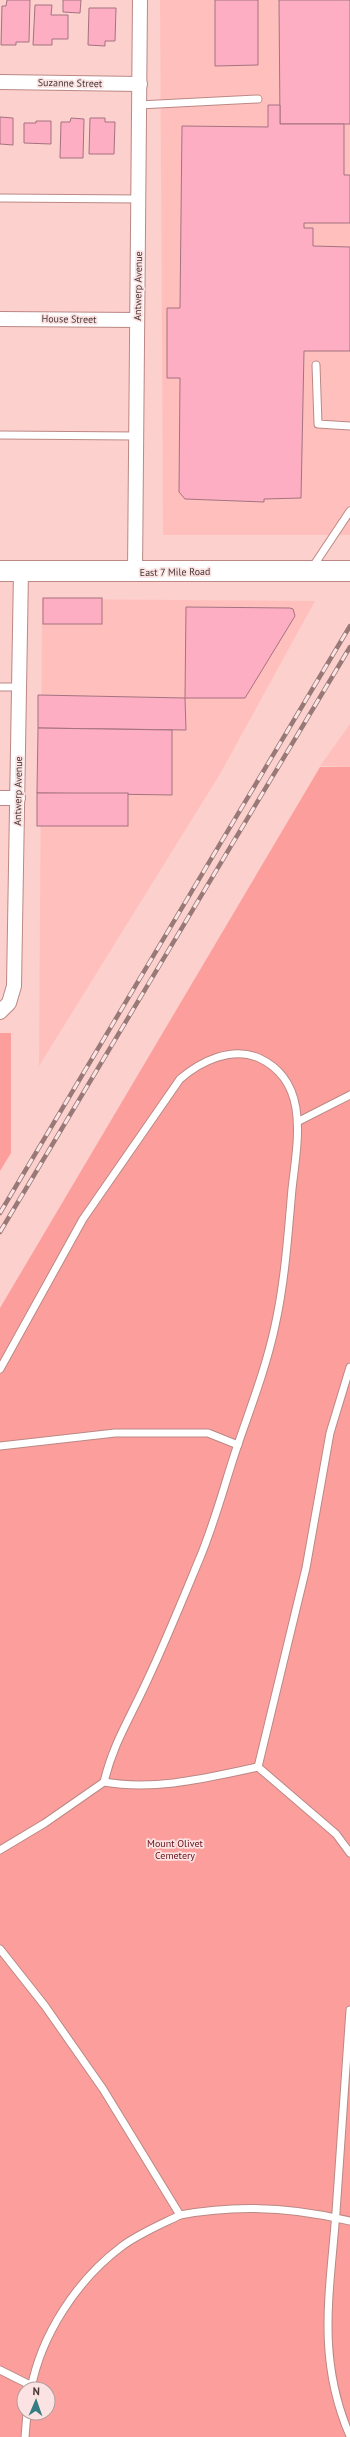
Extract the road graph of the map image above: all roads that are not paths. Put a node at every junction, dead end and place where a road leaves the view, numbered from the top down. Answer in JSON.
{"nodes":[{"id":1,"x":140,"y":0,"type":"edge"},
{"id":2,"x":0,"y":82,"type":"edge"},
{"id":3,"x":140,"y":84,"type":"junction"},
{"id":4,"x":258,"y":99,"type":"dead end"},
{"id":5,"x":139,"y":106,"type":"junction"},
{"id":6,"x":0,"y":198,"type":"edge"},
{"id":7,"x":139,"y":199,"type":"junction"},
{"id":8,"x":0,"y":319,"type":"edge"},
{"id":9,"x":137,"y":320,"type":"junction"},
{"id":10,"x":316,"y":365,"type":"dead end"},
{"id":11,"x":350,"y":426,"type":"edge"},
{"id":12,"x":0,"y":435,"type":"edge"},
{"id":13,"x":136,"y":436,"type":"junction"},
{"id":14,"x":350,"y":511,"type":"edge"},
{"id":15,"x":310,"y":570,"type":"junction"},
{"id":16,"x":0,"y":571,"type":"edge"},
{"id":17,"x":21,"y":571,"type":"junction"},
{"id":18,"x":350,"y":571,"type":"edge"},
{"id":19,"x":135,"y":572,"type":"junction"},
{"id":20,"x":0,"y":687,"type":"edge"},
{"id":21,"x":19,"y":687,"type":"junction"},
{"id":22,"x":0,"y":798,"type":"edge"},
{"id":23,"x":18,"y":798,"type":"junction"},
{"id":24,"x":2,"y":1010,"type":"edge"},
{"id":25,"x":350,"y":1095,"type":"edge"},
{"id":26,"x":299,"y":1121,"type":"junction"},
{"id":27,"x":350,"y":1367,"type":"edge"},
{"id":28,"x":0,"y":1369,"type":"edge"},
{"id":29,"x":238,"y":1445,"type":"junction"},
{"id":30,"x":0,"y":1446,"type":"edge"},
{"id":31,"x":258,"y":1767,"type":"junction"},
{"id":32,"x":104,"y":1782,"type":"junction"},
{"id":33,"x":0,"y":1850,"type":"edge"},
{"id":34,"x":350,"y":1853,"type":"edge"},
{"id":35,"x":0,"y":1949,"type":"edge"},
{"id":36,"x":350,"y":2010,"type":"edge"},
{"id":37,"x":180,"y":2215,"type":"junction"},
{"id":38,"x":336,"y":2217,"type":"junction"},
{"id":39,"x":350,"y":2221,"type":"edge"},
{"id":40,"x":0,"y":2370,"type":"edge"},
{"id":41,"x":21,"y":2381,"type":"edge"},
{"id":42,"x":34,"y":2381,"type":"edge"},
{"id":43,"x":26,"y":2421,"type":"edge"},
{"id":44,"x":350,"y":2436,"type":"edge"},
{"id":45,"x":25,"y":2437,"type":"edge"}],
"edges":[{"from":1,"to":3,"type":"street","name":"Antwerp Avenue"},
{"from":2,"to":3,"type":"street","name":"Suzanne Street"},
{"from":3,"to":5,"type":"street","name":"Antwerp Avenue"},
{"from":4,"to":5,"type":"lane"},
{"from":5,"to":7,"type":"street","name":"Antwerp Avenue"},
{"from":6,"to":7,"type":"lane"},
{"from":7,"to":9,"type":"street","name":"Antwerp Avenue"},
{"from":8,"to":9,"type":"street","name":"House Street"},
{"from":9,"to":13,"type":"street","name":"Antwerp Avenue"},
{"from":10,"to":11,"type":"lane"},
{"from":12,"to":13,"type":"lane"},
{"from":13,"to":19,"type":"street","name":"Antwerp Avenue"},
{"from":14,"to":15,"type":"lane"},
{"from":15,"to":18,"type":"street","name":"East 7 Mile Road"},
{"from":15,"to":19,"type":"street","name":"East 7 Mile Road"},
{"from":16,"to":17,"type":"street","name":"East 7 Mile Road"},
{"from":17,"to":19,"type":"street","name":"East 7 Mile Road"},
{"from":17,"to":21,"type":"street","name":"Antwerp Avenue"},
{"from":20,"to":21,"type":"lane"},
{"from":21,"to":23,"type":"street","name":"Antwerp Avenue"},
{"from":22,"to":23,"type":"street"},
{"from":23,"to":24,"type":"street","name":"Antwerp Avenue"},
{"from":25,"to":26,"type":"lane"},
{"from":26,"to":28,"type":"lane"},
{"from":26,"to":29,"type":"lane"},
{"from":27,"to":31,"type":"lane"},
{"from":29,"to":30,"type":"lane"},
{"from":29,"to":32,"type":"lane"},
{"from":31,"to":32,"type":"lane"},
{"from":31,"to":34,"type":"lane"},
{"from":32,"to":33,"type":"lane"},
{"from":35,"to":37,"type":"lane"},
{"from":36,"to":38,"type":"lane"},
{"from":37,"to":38,"type":"lane"},
{"from":37,"to":42,"type":"lane"},
{"from":38,"to":39,"type":"lane"},
{"from":38,"to":44,"type":"lane"},
{"from":40,"to":41,"type":"lane"},
{"from":43,"to":45,"type":"lane"}]}
